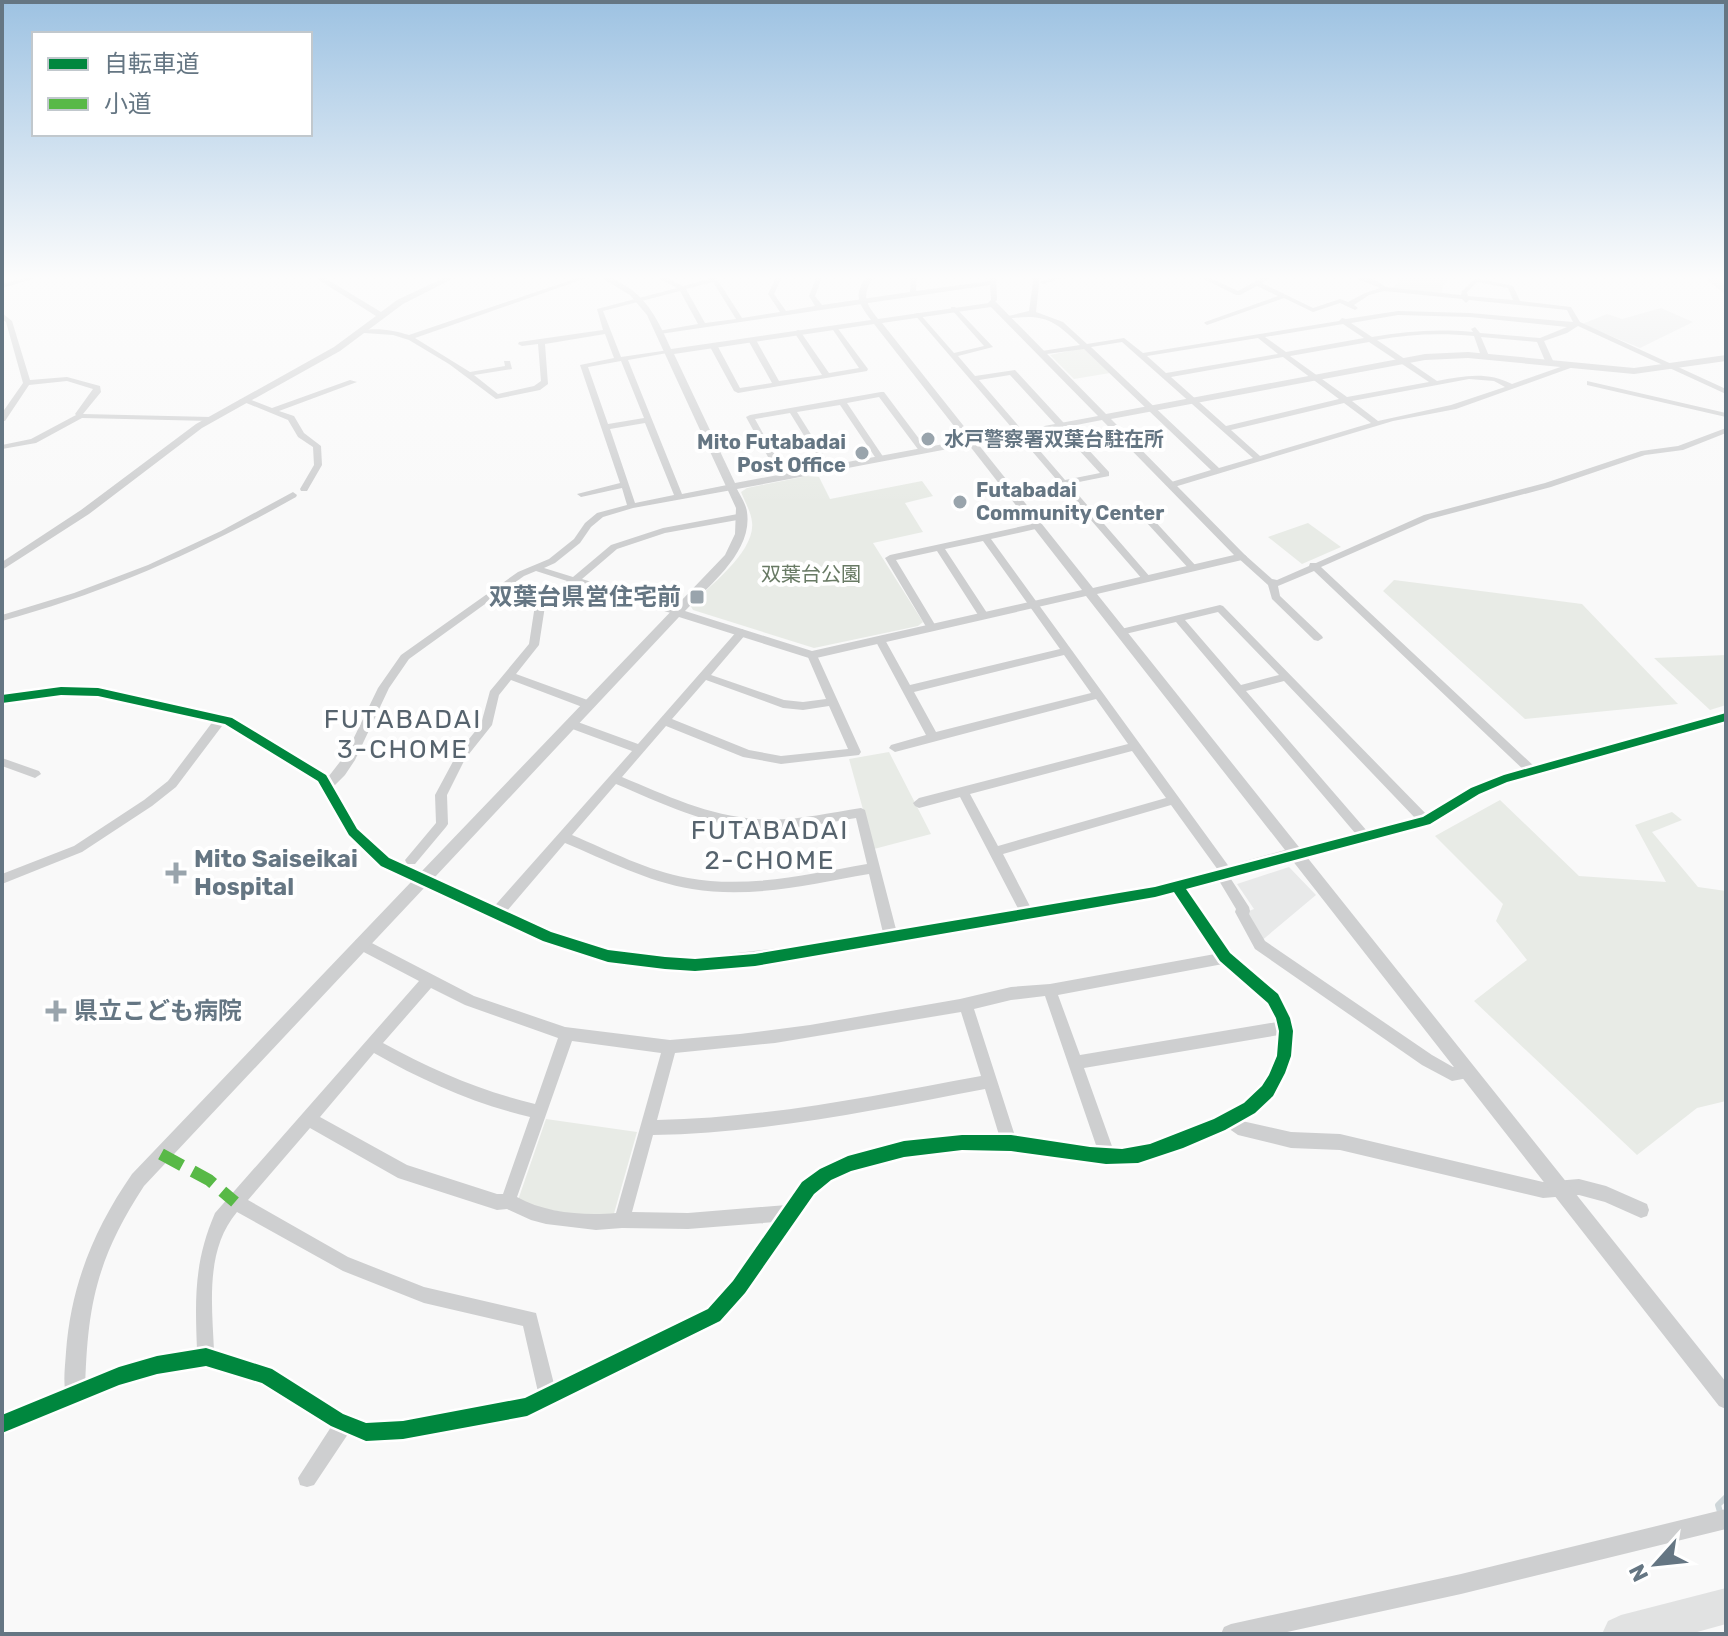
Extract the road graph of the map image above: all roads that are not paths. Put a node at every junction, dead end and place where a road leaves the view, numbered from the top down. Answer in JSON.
{"nodes":[{"id":1,"x":18,"y":351,"type":"edge"},
{"id":2,"x":328,"y":351,"type":"edge"},
{"id":3,"x":429,"y":351,"type":"edge"},
{"id":4,"x":542,"y":351,"type":"edge"},
{"id":5,"x":617,"y":351,"type":"edge"},
{"id":6,"x":673,"y":351,"type":"edge"},
{"id":7,"x":716,"y":351,"type":"edge"},
{"id":8,"x":758,"y":351,"type":"edge"},
{"id":9,"x":811,"y":351,"type":"edge"},
{"id":10,"x":851,"y":351,"type":"edge"},
{"id":11,"x":900,"y":351,"type":"edge"},
{"id":12,"x":950,"y":351,"type":"edge"},
{"id":13,"x":969,"y":351,"type":"edge"},
{"id":14,"x":1052,"y":351,"type":"edge"},
{"id":15,"x":1091,"y":351,"type":"edge"},
{"id":16,"x":1138,"y":351,"type":"edge"},
{"id":17,"x":1163,"y":351,"type":"edge"},
{"id":18,"x":1280,"y":351,"type":"edge"},
{"id":19,"x":1299,"y":351,"type":"edge"},
{"id":20,"x":1389,"y":351,"type":"edge"},
{"id":21,"x":1483,"y":351,"type":"edge"},
{"id":22,"x":1545,"y":351,"type":"edge"},
{"id":23,"x":1636,"y":351,"type":"edge"},
{"id":24,"x":669,"y":352,"type":"junction"},
{"id":25,"x":1042,"y":353,"type":"joint"},
{"id":26,"x":1284,"y":354,"type":"junction"},
{"id":27,"x":953,"y":355,"type":"junction"},
{"id":28,"x":1142,"y":355,"type":"junction"},
{"id":29,"x":1485,"y":356,"type":"junction"},
{"id":30,"x":1726,"y":358,"type":"edge"},
{"id":31,"x":621,"y":360,"type":"junction"},
{"id":32,"x":1403,"y":361,"type":"junction"},
{"id":33,"x":507,"y":363,"type":"dead end"},
{"id":34,"x":1550,"y":363,"type":"junction"},
{"id":35,"x":1572,"y":366,"type":"junction"},
{"id":36,"x":1671,"y":367,"type":"junction"},
{"id":37,"x":466,"y":375,"type":"junction"},
{"id":38,"x":827,"y":376,"type":"junction"},
{"id":39,"x":1165,"y":376,"type":"junction"},
{"id":40,"x":1315,"y":377,"type":"junction"},
{"id":41,"x":973,"y":379,"type":"junction"},
{"id":42,"x":353,"y":382,"type":"dead end"},
{"id":43,"x":27,"y":383,"type":"junction"},
{"id":44,"x":1435,"y":383,"type":"junction"},
{"id":45,"x":1590,"y":383,"type":"dead end"},
{"id":46,"x":777,"y":384,"type":"junction"},
{"id":47,"x":1509,"y":386,"type":"junction"},
{"id":48,"x":1726,"y":392,"type":"edge"},
{"id":49,"x":243,"y":400,"type":"junction"},
{"id":50,"x":1192,"y":400,"type":"junction"},
{"id":51,"x":1345,"y":400,"type":"junction"},
{"id":52,"x":842,"y":402,"type":"junction"},
{"id":53,"x":1150,"y":408,"type":"junction"},
{"id":54,"x":792,"y":410,"type":"junction"},
{"id":55,"x":272,"y":411,"type":"junction"},
{"id":56,"x":1726,"y":415,"type":"edge"},
{"id":57,"x":81,"y":416,"type":"junction"},
{"id":58,"x":1104,"y":416,"type":"junction"},
{"id":59,"x":2,"y":419,"type":"edge"},
{"id":60,"x":211,"y":419,"type":"junction"},
{"id":61,"x":647,"y":420,"type":"junction"},
{"id":62,"x":1376,"y":423,"type":"junction"},
{"id":63,"x":1061,"y":425,"type":"junction"},
{"id":64,"x":605,"y":427,"type":"junction"},
{"id":65,"x":1224,"y":429,"type":"junction"},
{"id":66,"x":1726,"y":430,"type":"edge"},
{"id":67,"x":1019,"y":433,"type":"junction"},
{"id":68,"x":971,"y":442,"type":"junction"},
{"id":69,"x":2,"y":447,"type":"edge"},
{"id":70,"x":923,"y":450,"type":"junction"},
{"id":71,"x":880,"y":458,"type":"junction"},
{"id":72,"x":1259,"y":459,"type":"junction"},
{"id":73,"x":828,"y":468,"type":"junction"},
{"id":74,"x":1217,"y":471,"type":"junction"},
{"id":75,"x":783,"y":477,"type":"junction"},
{"id":76,"x":1062,"y":483,"type":"junction"},
{"id":77,"x":624,"y":485,"type":"junction"},
{"id":78,"x":1171,"y":485,"type":"junction"},
{"id":79,"x":732,"y":487,"type":"junction"},
{"id":80,"x":304,"y":489,"type":"dead end"},
{"id":81,"x":581,"y":494,"type":"dead end"},
{"id":82,"x":293,"y":495,"type":"dead end"},
{"id":83,"x":679,"y":497,"type":"junction"},
{"id":84,"x":632,"y":506,"type":"junction"},
{"id":85,"x":743,"y":516,"type":"junction"},
{"id":86,"x":1089,"y":516,"type":"junction"},
{"id":87,"x":1037,"y":526,"type":"junction"},
{"id":88,"x":985,"y":537,"type":"junction"},
{"id":89,"x":939,"y":547,"type":"junction"},
{"id":90,"x":1242,"y":557,"type":"junction"},
{"id":91,"x":1313,"y":565,"type":"junction"},
{"id":92,"x":2,"y":567,"type":"edge"},
{"id":93,"x":535,"y":568,"type":"junction"},
{"id":94,"x":1193,"y":568,"type":"junction"},
{"id":95,"x":1146,"y":578,"type":"junction"},
{"id":96,"x":575,"y":580,"type":"junction"},
{"id":97,"x":1273,"y":583,"type":"junction"},
{"id":98,"x":1089,"y":592,"type":"junction"},
{"id":99,"x":1034,"y":605,"type":"junction"},
{"id":100,"x":677,"y":612,"type":"junction"},
{"id":101,"x":984,"y":616,"type":"junction"},
{"id":102,"x":2,"y":618,"type":"edge"},
{"id":103,"x":1178,"y":618,"type":"junction"},
{"id":104,"x":932,"y":628,"type":"junction"},
{"id":105,"x":742,"y":632,"type":"junction"},
{"id":106,"x":1121,"y":632,"type":"junction"},
{"id":107,"x":1318,"y":638,"type":"dead end"},
{"id":108,"x":880,"y":640,"type":"junction"},
{"id":109,"x":1065,"y":651,"type":"junction"},
{"id":110,"x":812,"y":655,"type":"junction"},
{"id":111,"x":511,"y":676,"type":"junction"},
{"id":112,"x":704,"y":676,"type":"junction"},
{"id":113,"x":1286,"y":677,"type":"junction"},
{"id":114,"x":1239,"y":689,"type":"junction"},
{"id":115,"x":906,"y":690,"type":"junction"},
{"id":116,"x":1098,"y":695,"type":"junction"},
{"id":117,"x":2,"y":699,"type":"edge"},
{"id":118,"x":832,"y":702,"type":"junction"},
{"id":119,"x":589,"y":705,"type":"junction"},
{"id":120,"x":1726,"y":717,"type":"edge"},
{"id":121,"x":221,"y":719,"type":"junction"},
{"id":122,"x":665,"y":721,"type":"junction"},
{"id":123,"x":571,"y":724,"type":"junction"},
{"id":124,"x":933,"y":737,"type":"junction"},
{"id":125,"x":1134,"y":746,"type":"junction"},
{"id":126,"x":895,"y":748,"type":"dead end"},
{"id":127,"x":639,"y":749,"type":"junction"},
{"id":128,"x":2,"y":762,"type":"edge"},
{"id":129,"x":1532,"y":771,"type":"junction"},
{"id":130,"x":35,"y":774,"type":"dead end"},
{"id":131,"x":614,"y":779,"type":"junction"},
{"id":132,"x":328,"y":785,"type":"junction"},
{"id":133,"x":963,"y":792,"type":"junction"},
{"id":134,"x":1174,"y":800,"type":"junction"},
{"id":135,"x":919,"y":803,"type":"dead end"},
{"id":136,"x":1426,"y":821,"type":"junction"},
{"id":137,"x":435,"y":835,"type":"junction"},
{"id":138,"x":1364,"y":835,"type":"junction"},
{"id":139,"x":564,"y":837,"type":"junction"},
{"id":140,"x":456,"y":844,"type":"junction"},
{"id":141,"x":994,"y":852,"type":"junction"},
{"id":142,"x":1295,"y":853,"type":"junction"},
{"id":143,"x":411,"y":860,"type":"dead end"},
{"id":144,"x":873,"y":868,"type":"junction"},
{"id":145,"x":1223,"y":873,"type":"junction"},
{"id":146,"x":2,"y":879,"type":"edge"},
{"id":147,"x":422,"y":880,"type":"junction"},
{"id":148,"x":1177,"y":887,"type":"junction"},
{"id":149,"x":496,"y":914,"type":"junction"},
{"id":150,"x":1028,"y":914,"type":"junction"},
{"id":151,"x":891,"y":937,"type":"junction"},
{"id":152,"x":361,"y":944,"type":"junction"},
{"id":153,"x":1225,"y":958,"type":"junction"},
{"id":154,"x":430,"y":979,"type":"junction"},
{"id":155,"x":1050,"y":990,"type":"junction"},
{"id":156,"x":966,"y":1005,"type":"junction"},
{"id":157,"x":1285,"y":1027,"type":"junction"},
{"id":158,"x":565,"y":1034,"type":"junction"},
{"id":159,"x":373,"y":1045,"type":"junction"},
{"id":160,"x":670,"y":1047,"type":"junction"},
{"id":161,"x":1075,"y":1063,"type":"junction"},
{"id":162,"x":1468,"y":1072,"type":"junction"},
{"id":163,"x":989,"y":1081,"type":"junction"},
{"id":164,"x":539,"y":1112,"type":"junction"},
{"id":165,"x":309,"y":1119,"type":"junction"},
{"id":166,"x":1229,"y":1119,"type":"junction"},
{"id":167,"x":646,"y":1128,"type":"junction"},
{"id":168,"x":1009,"y":1142,"type":"junction"},
{"id":169,"x":1107,"y":1155,"type":"junction"},
{"id":170,"x":1559,"y":1187,"type":"junction"},
{"id":171,"x":508,"y":1201,"type":"junction"},
{"id":172,"x":235,"y":1202,"type":"junction"},
{"id":173,"x":1641,"y":1210,"type":"dead end"},
{"id":174,"x":793,"y":1212,"type":"junction"},
{"id":175,"x":622,"y":1220,"type":"junction"},
{"id":176,"x":206,"y":1357,"type":"junction"},
{"id":177,"x":75,"y":1394,"type":"junction"},
{"id":178,"x":548,"y":1399,"type":"junction"},
{"id":179,"x":1726,"y":1399,"type":"edge"},
{"id":180,"x":344,"y":1423,"type":"junction"},
{"id":181,"x":2,"y":1424,"type":"edge"},
{"id":182,"x":307,"y":1478,"type":"dead end"},
{"id":183,"x":1726,"y":1519,"type":"edge"},
{"id":184,"x":1726,"y":1606,"type":"edge"},
{"id":185,"x":1260,"y":1631,"type":"edge"},
{"id":186,"x":1231,"y":1634,"type":"edge"},
{"id":187,"x":1621,"y":1634,"type":"edge"}],
"edges":[{"from":1,"to":43,"type":"street"},
{"from":2,"to":49,"type":"street"},
{"from":3,"to":37,"type":"street"},
{"from":4,"to":37,"type":"street"},
{"from":5,"to":31,"type":"street"},
{"from":6,"to":24,"type":"street"},
{"from":7,"to":46,"type":"street"},
{"from":8,"to":46,"type":"street"},
{"from":9,"to":38,"type":"street"},
{"from":10,"to":38,"type":"street"},
{"from":11,"to":68,"type":"street"},
{"from":12,"to":27,"type":"street"},
{"from":13,"to":27,"type":"street"},
{"from":14,"to":25,"type":"street"},
{"from":15,"to":53,"type":"street"},
{"from":16,"to":28,"type":"street"},
{"from":17,"to":28,"type":"street"},
{"from":18,"to":26,"type":"street"},
{"from":19,"to":26,"type":"street"},
{"from":20,"to":32,"type":"street"},
{"from":21,"to":29,"type":"street"},
{"from":22,"to":34,"type":"street"},
{"from":23,"to":36,"type":"street"},
{"from":24,"to":31,"type":"street"},
{"from":24,"to":79,"type":"street"},
{"from":25,"to":58,"type":"street"},
{"from":26,"to":39,"type":"street"},
{"from":26,"to":40,"type":"street"},
{"from":27,"to":41,"type":"street"},
{"from":28,"to":39,"type":"street"},
{"from":29,"to":32,"type":"street"},
{"from":29,"to":34,"type":"street"},
{"from":30,"to":36,"type":"street"},
{"from":31,"to":61,"type":"street"},
{"from":31,"to":64,"type":"street"},
{"from":32,"to":40,"type":"street"},
{"from":32,"to":44,"type":"street"},
{"from":33,"to":37,"type":"street"},
{"from":34,"to":35,"type":"street"},
{"from":35,"to":36,"type":"street"},
{"from":35,"to":47,"type":"street"},
{"from":36,"to":48,"type":"street"},
{"from":38,"to":46,"type":"street"},
{"from":39,"to":50,"type":"street"},
{"from":40,"to":50,"type":"street"},
{"from":40,"to":51,"type":"street"},
{"from":41,"to":63,"type":"street"},
{"from":41,"to":67,"type":"street"},
{"from":42,"to":55,"type":"street"},
{"from":43,"to":57,"type":"street"},
{"from":43,"to":59,"type":"street"},
{"from":44,"to":47,"type":"street"},
{"from":44,"to":51,"type":"street"},
{"from":45,"to":56,"type":"street"},
{"from":47,"to":62,"type":"street"},
{"from":49,"to":55,"type":"street"},
{"from":49,"to":60,"type":"street"},
{"from":50,"to":53,"type":"street"},
{"from":50,"to":65,"type":"street"},
{"from":51,"to":62,"type":"street"},
{"from":51,"to":65,"type":"street"},
{"from":52,"to":54,"type":"street"},
{"from":52,"to":70,"type":"street"},
{"from":52,"to":71,"type":"street"},
{"from":53,"to":58,"type":"street"},
{"from":53,"to":74,"type":"street"},
{"from":54,"to":73,"type":"street"},
{"from":54,"to":75,"type":"street"},
{"from":55,"to":80,"type":"street"},
{"from":57,"to":60,"type":"street"},
{"from":57,"to":69,"type":"street"},
{"from":58,"to":63,"type":"street"},
{"from":58,"to":78,"type":"street"},
{"from":60,"to":92,"type":"street"},
{"from":61,"to":64,"type":"street"},
{"from":61,"to":83,"type":"street"},
{"from":62,"to":72,"type":"street"},
{"from":63,"to":67,"type":"street"},
{"from":63,"to":76,"type":"street"},
{"from":64,"to":77,"type":"street"},
{"from":65,"to":72,"type":"street"},
{"from":66,"to":91,"type":"street"},
{"from":67,"to":68,"type":"street"},
{"from":67,"to":76,"type":"street"},
{"from":68,"to":70,"type":"street"},
{"from":68,"to":87,"type":"street"},
{"from":70,"to":71,"type":"street"},
{"from":71,"to":73,"type":"street"},
{"from":72,"to":74,"type":"street"},
{"from":73,"to":75,"type":"street"},
{"from":74,"to":78,"type":"street"},
{"from":75,"to":79,"type":"street"},
{"from":76,"to":86,"type":"street"},
{"from":77,"to":81,"type":"street"},
{"from":77,"to":84,"type":"street"},
{"from":78,"to":90,"type":"street"},
{"from":79,"to":83,"type":"street"},
{"from":79,"to":85,"type":"street"},
{"from":82,"to":102,"type":"street"},
{"from":83,"to":84,"type":"street"},
{"from":84,"to":93,"type":"street"},
{"from":85,"to":96,"type":"street"},
{"from":85,"to":100,"type":"street"},
{"from":86,"to":94,"type":"street"},
{"from":86,"to":95,"type":"street"},
{"from":87,"to":88,"type":"street"},
{"from":87,"to":98,"type":"street"},
{"from":88,"to":89,"type":"street"},
{"from":88,"to":99,"type":"street"},
{"from":89,"to":101,"type":"street"},
{"from":89,"to":104,"type":"street"},
{"from":90,"to":94,"type":"street"},
{"from":90,"to":97,"type":"street"},
{"from":91,"to":97,"type":"street"},
{"from":91,"to":129,"type":"street"},
{"from":93,"to":96,"type":"street"},
{"from":93,"to":132,"type":"street"},
{"from":94,"to":95,"type":"street"},
{"from":95,"to":98,"type":"street"},
{"from":96,"to":100,"type":"street"},
{"from":96,"to":111,"type":"street"},
{"from":97,"to":107,"type":"street"},
{"from":98,"to":99,"type":"street"},
{"from":98,"to":106,"type":"street"},
{"from":99,"to":101,"type":"street"},
{"from":99,"to":109,"type":"street"},
{"from":100,"to":105,"type":"street"},
{"from":100,"to":119,"type":"street"},
{"from":101,"to":104,"type":"street"},
{"from":103,"to":106,"type":"street"},
{"from":103,"to":113,"type":"street"},
{"from":103,"to":114,"type":"street"},
{"from":104,"to":108,"type":"street"},
{"from":105,"to":110,"type":"street"},
{"from":105,"to":112,"type":"street"},
{"from":106,"to":142,"type":"street"},
{"from":108,"to":110,"type":"street"},
{"from":108,"to":115,"type":"street"},
{"from":109,"to":115,"type":"street"},
{"from":109,"to":116,"type":"street"},
{"from":110,"to":118,"type":"street"},
{"from":111,"to":119,"type":"street"},
{"from":111,"to":137,"type":"street"},
{"from":112,"to":118,"type":"street"},
{"from":112,"to":122,"type":"street"},
{"from":113,"to":114,"type":"street"},
{"from":113,"to":136,"type":"street"},
{"from":114,"to":138,"type":"street"},
{"from":115,"to":124,"type":"street"},
{"from":116,"to":124,"type":"street"},
{"from":116,"to":125,"type":"street"},
{"from":117,"to":121,"type":"street"},
{"from":118,"to":122,"type":"street"},
{"from":119,"to":123,"type":"street"},
{"from":120,"to":129,"type":"street"},
{"from":121,"to":132,"type":"street"},
{"from":121,"to":146,"type":"street"},
{"from":122,"to":127,"type":"street"},
{"from":123,"to":127,"type":"street"},
{"from":123,"to":140,"type":"street"},
{"from":124,"to":126,"type":"street"},
{"from":125,"to":133,"type":"street"},
{"from":125,"to":134,"type":"street"},
{"from":127,"to":131,"type":"street"},
{"from":128,"to":130,"type":"street"},
{"from":129,"to":136,"type":"street"},
{"from":131,"to":139,"type":"street"},
{"from":131,"to":144,"type":"street"},
{"from":132,"to":147,"type":"street"},
{"from":133,"to":135,"type":"street"},
{"from":133,"to":141,"type":"street"},
{"from":134,"to":141,"type":"street"},
{"from":134,"to":145,"type":"street"},
{"from":136,"to":138,"type":"street"},
{"from":137,"to":140,"type":"street"},
{"from":137,"to":143,"type":"street"},
{"from":138,"to":142,"type":"street"},
{"from":139,"to":144,"type":"street"},
{"from":139,"to":149,"type":"street"},
{"from":140,"to":147,"type":"street"},
{"from":141,"to":150,"type":"street"},
{"from":142,"to":145,"type":"street"},
{"from":142,"to":162,"type":"street"},
{"from":144,"to":151,"type":"street"},
{"from":145,"to":148,"type":"street"},
{"from":145,"to":162,"type":"street"},
{"from":147,"to":149,"type":"street"},
{"from":147,"to":152,"type":"street"},
{"from":148,"to":150,"type":"street"},
{"from":148,"to":153,"type":"street"},
{"from":149,"to":151,"type":"street"},
{"from":150,"to":151,"type":"street"},
{"from":152,"to":154,"type":"street"},
{"from":152,"to":177,"type":"street"},
{"from":153,"to":155,"type":"street"},
{"from":153,"to":157,"type":"street"},
{"from":154,"to":158,"type":"street"},
{"from":154,"to":159,"type":"street"},
{"from":155,"to":156,"type":"street"},
{"from":155,"to":161,"type":"street"},
{"from":156,"to":160,"type":"street"},
{"from":156,"to":163,"type":"street"},
{"from":157,"to":161,"type":"street"},
{"from":157,"to":166,"type":"street"},
{"from":158,"to":160,"type":"street"},
{"from":158,"to":164,"type":"street"},
{"from":159,"to":164,"type":"street"},
{"from":159,"to":165,"type":"street"},
{"from":160,"to":167,"type":"street"},
{"from":161,"to":169,"type":"street"},
{"from":162,"to":170,"type":"street"},
{"from":163,"to":167,"type":"street"},
{"from":163,"to":168,"type":"street"},
{"from":164,"to":171,"type":"street"},
{"from":165,"to":171,"type":"street"},
{"from":165,"to":172,"type":"street"},
{"from":166,"to":169,"type":"street"},
{"from":166,"to":170,"type":"street"},
{"from":167,"to":175,"type":"street"},
{"from":168,"to":169,"type":"street"},
{"from":168,"to":174,"type":"street"},
{"from":170,"to":173,"type":"street"},
{"from":170,"to":179,"type":"street"},
{"from":171,"to":175,"type":"street"},
{"from":172,"to":176,"type":"street"},
{"from":172,"to":178,"type":"street"},
{"from":174,"to":175,"type":"street"},
{"from":174,"to":178,"type":"street"},
{"from":176,"to":177,"type":"street"},
{"from":176,"to":180,"type":"street"},
{"from":177,"to":181,"type":"street"},
{"from":178,"to":180,"type":"street"},
{"from":180,"to":182,"type":"street"},
{"from":183,"to":185,"type":"street"},
{"from":184,"to":187,"type":"highway"},
{"from":185,"to":186,"type":"street"}]}
